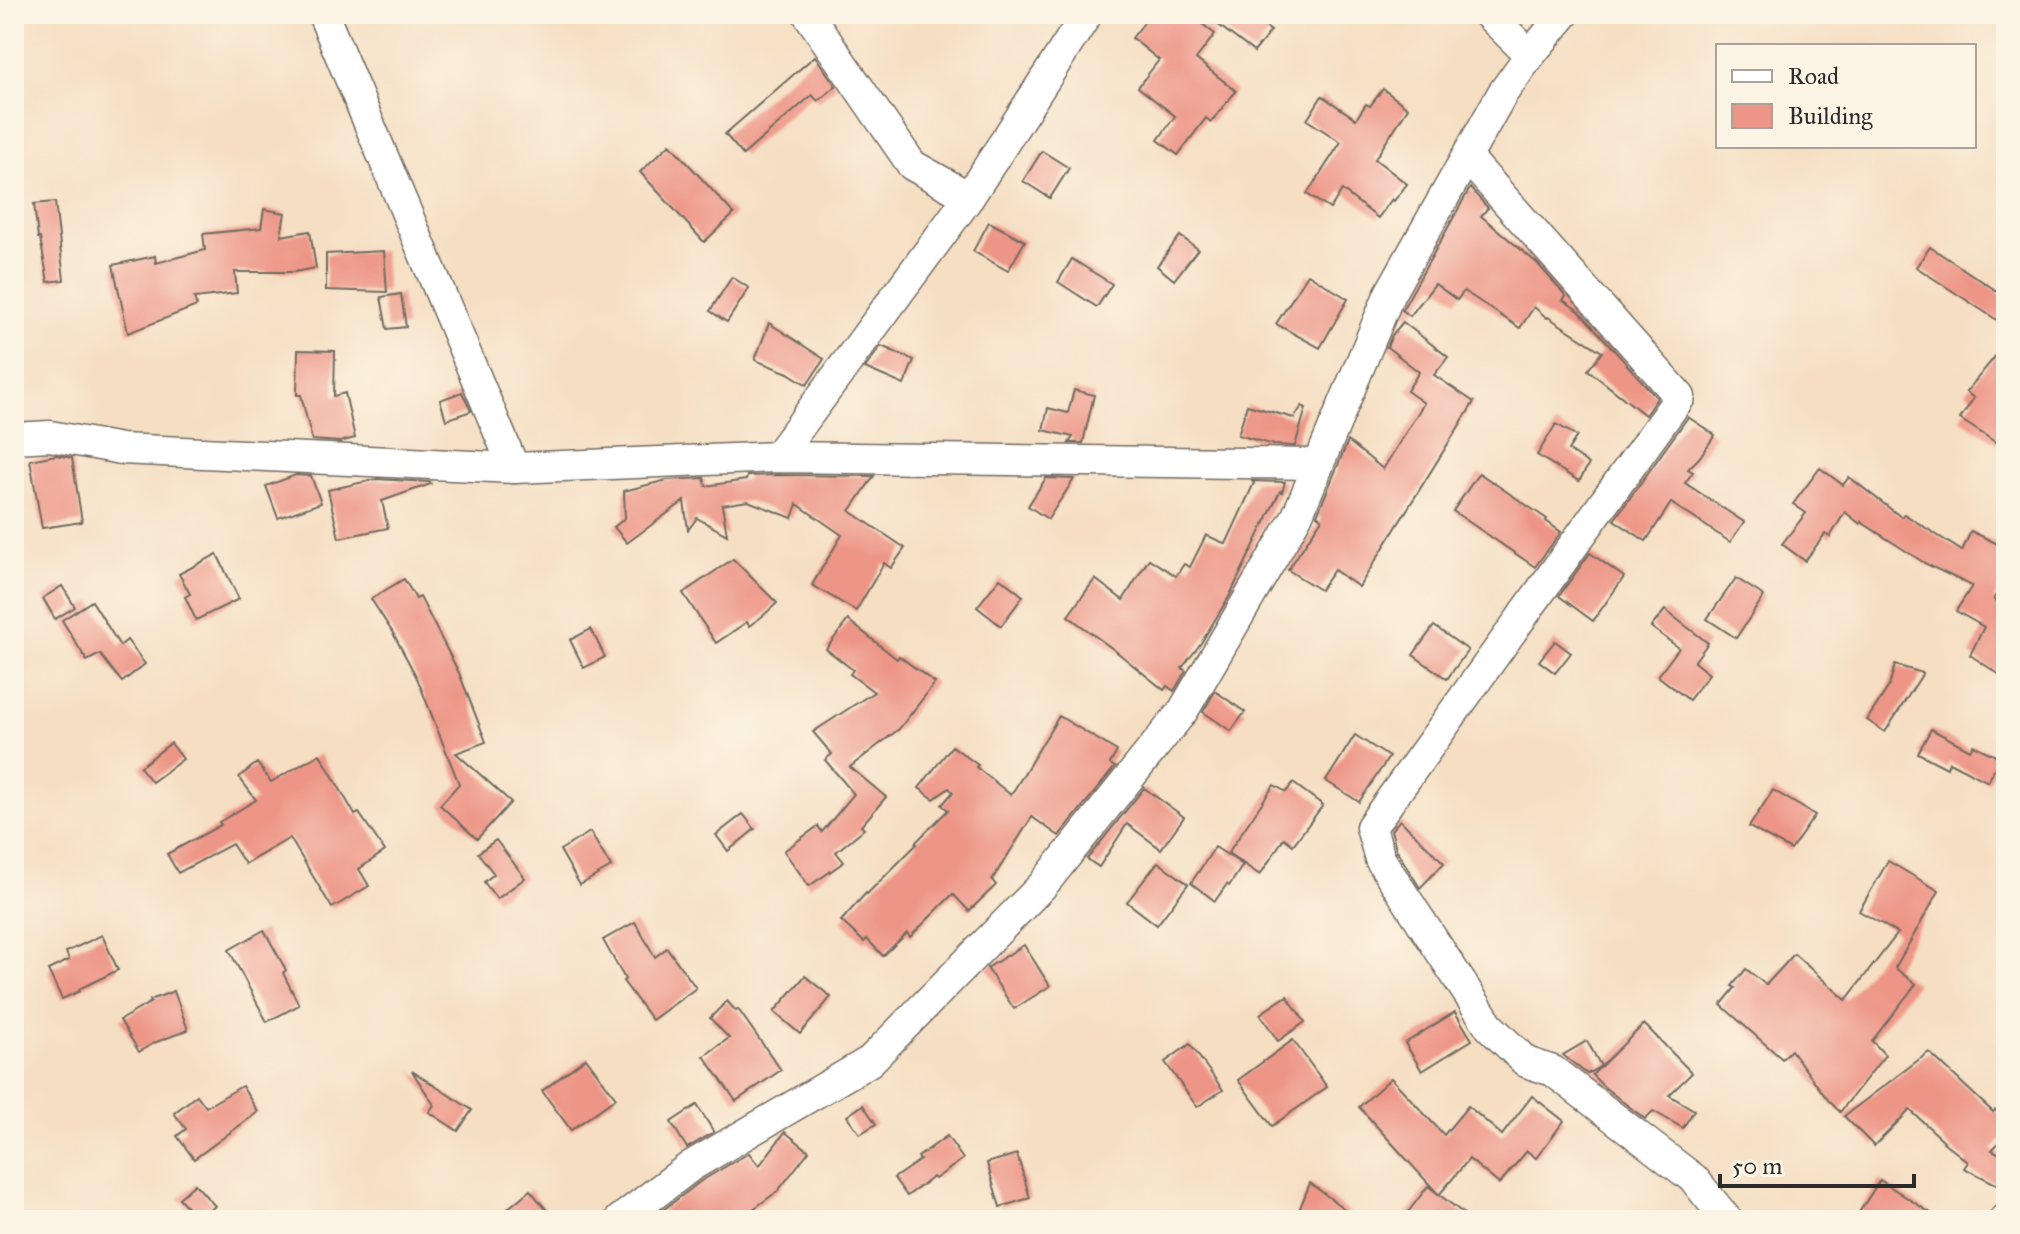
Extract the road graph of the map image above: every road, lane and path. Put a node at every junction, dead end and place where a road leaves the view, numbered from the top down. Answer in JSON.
{"nodes":[{"id":1,"x":323,"y":14,"type":"edge"},
{"id":2,"x":808,"y":14,"type":"edge"},
{"id":3,"x":1087,"y":14,"type":"edge"},
{"id":4,"x":1488,"y":14,"type":"edge"},
{"id":5,"x":1564,"y":14,"type":"edge"},
{"id":6,"x":1530,"y":55,"type":"junction"},
{"id":7,"x":1467,"y":157,"type":"junction"},
{"id":8,"x":969,"y":197,"type":"junction"},
{"id":9,"x":14,"y":438,"type":"edge"},
{"id":10,"x":777,"y":457,"type":"junction"},
{"id":11,"x":1318,"y":464,"type":"junction"},
{"id":12,"x":514,"y":468,"type":"junction"},
{"id":13,"x":620,"y":1220,"type":"edge"},
{"id":14,"x":1727,"y":1220,"type":"edge"}],
"edges":[{"from":1,"to":12,"type":"street"},
{"from":2,"to":8,"type":"street"},
{"from":3,"to":8,"type":"street"},
{"from":4,"to":6,"type":"street"},
{"from":5,"to":6,"type":"street"},
{"from":6,"to":7,"type":"street"},
{"from":7,"to":11,"type":"street"},
{"from":7,"to":14,"type":"street"},
{"from":8,"to":10,"type":"street"},
{"from":9,"to":12,"type":"street"},
{"from":10,"to":11,"type":"street"},
{"from":10,"to":12,"type":"street"},
{"from":11,"to":13,"type":"street"}]}
